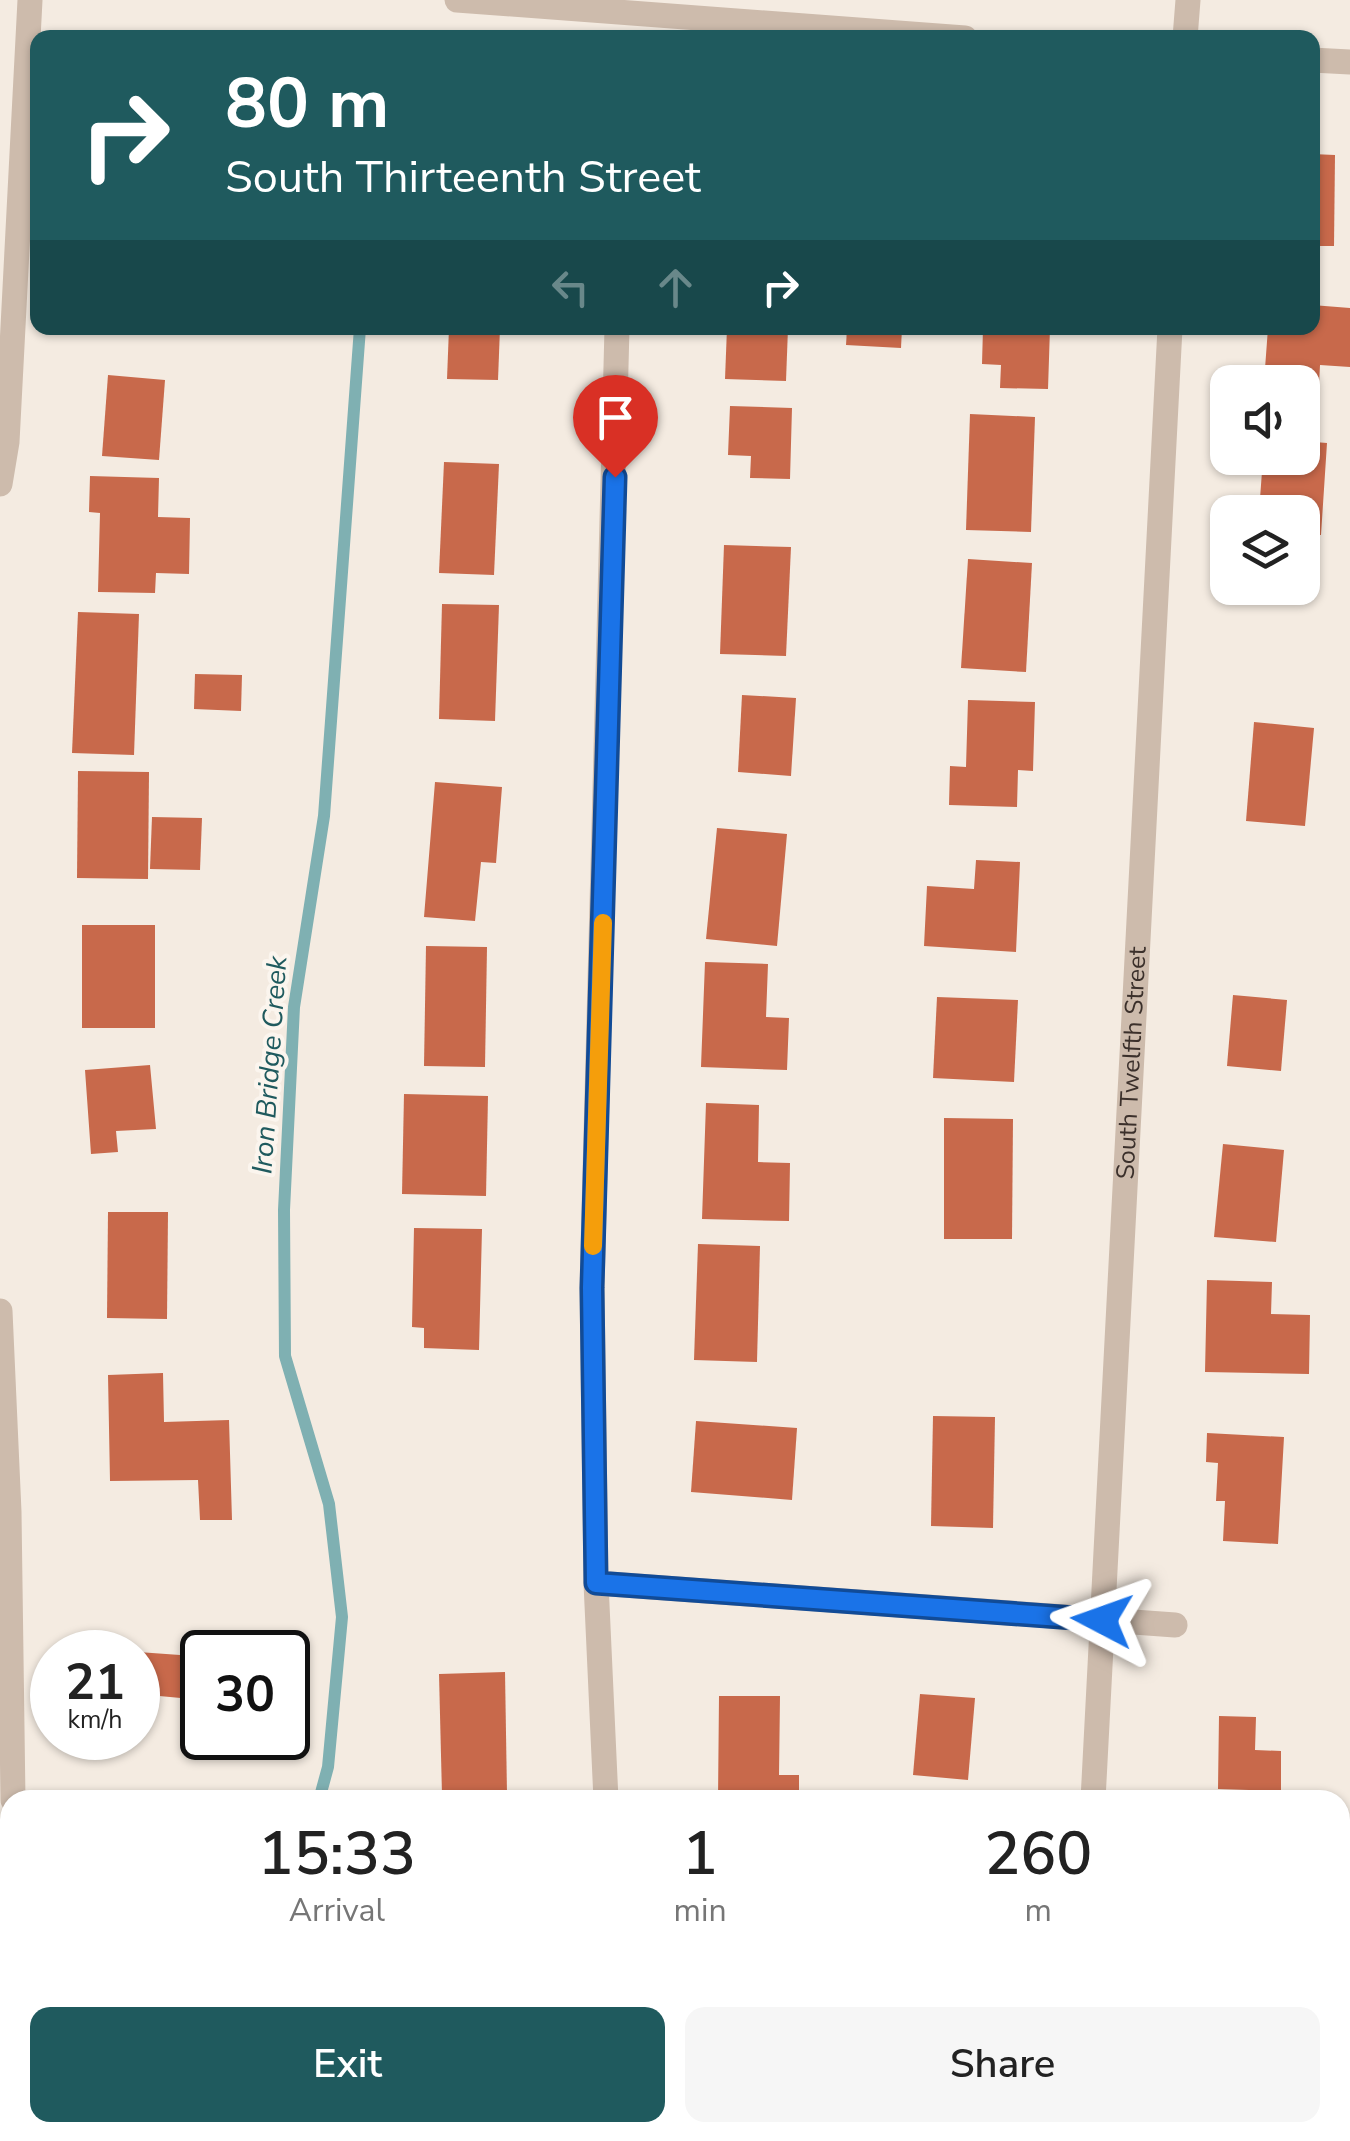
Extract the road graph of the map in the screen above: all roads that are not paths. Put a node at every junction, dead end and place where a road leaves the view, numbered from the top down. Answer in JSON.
{"nodes":[{"id":1,"x":30,"y":0,"type":"edge"},
{"id":2,"x":458,"y":0,"type":"edge"},
{"id":3,"x":1188,"y":0,"type":"edge"},
{"id":4,"x":621,"y":17,"type":"edge"},
{"id":5,"x":834,"y":30,"type":"edge"},
{"id":6,"x":1186,"y":30,"type":"edge"},
{"id":7,"x":1320,"y":60,"type":"edge"},
{"id":8,"x":1350,"y":62,"type":"edge"},
{"id":9,"x":618,"y":335,"type":"edge"},
{"id":10,"x":1170,"y":335,"type":"edge"},
{"id":11,"x":6,"y":346,"type":"edge"},
{"id":12,"x":0,"y":484,"type":"edge"},
{"id":13,"x":0,"y":1311,"type":"edge"},
{"id":14,"x":5,"y":1512,"type":"edge"},
{"id":15,"x":596,"y":1583,"type":"junction"},
{"id":16,"x":1102,"y":1620,"type":"junction"},
{"id":17,"x":1175,"y":1625,"type":"dead end"},
{"id":18,"x":13,"y":1790,"type":"edge"},
{"id":19,"x":606,"y":1790,"type":"edge"},
{"id":20,"x":1094,"y":1790,"type":"edge"}],
"edges":[{"from":1,"to":11,"type":"street"},
{"from":2,"to":4,"type":"street"},
{"from":3,"to":6,"type":"street"},
{"from":4,"to":5,"type":"street"},
{"from":7,"to":8,"type":"street"},
{"from":9,"to":15,"type":"street"},
{"from":10,"to":16,"type":"street","name":"South Twelfth Street"},
{"from":11,"to":12,"type":"street"},
{"from":13,"to":14,"type":"street"},
{"from":14,"to":18,"type":"street"},
{"from":15,"to":16,"type":"street"},
{"from":15,"to":19,"type":"street"},
{"from":16,"to":17,"type":"street"},
{"from":16,"to":20,"type":"street","name":"South Twelfth Street"}]}
